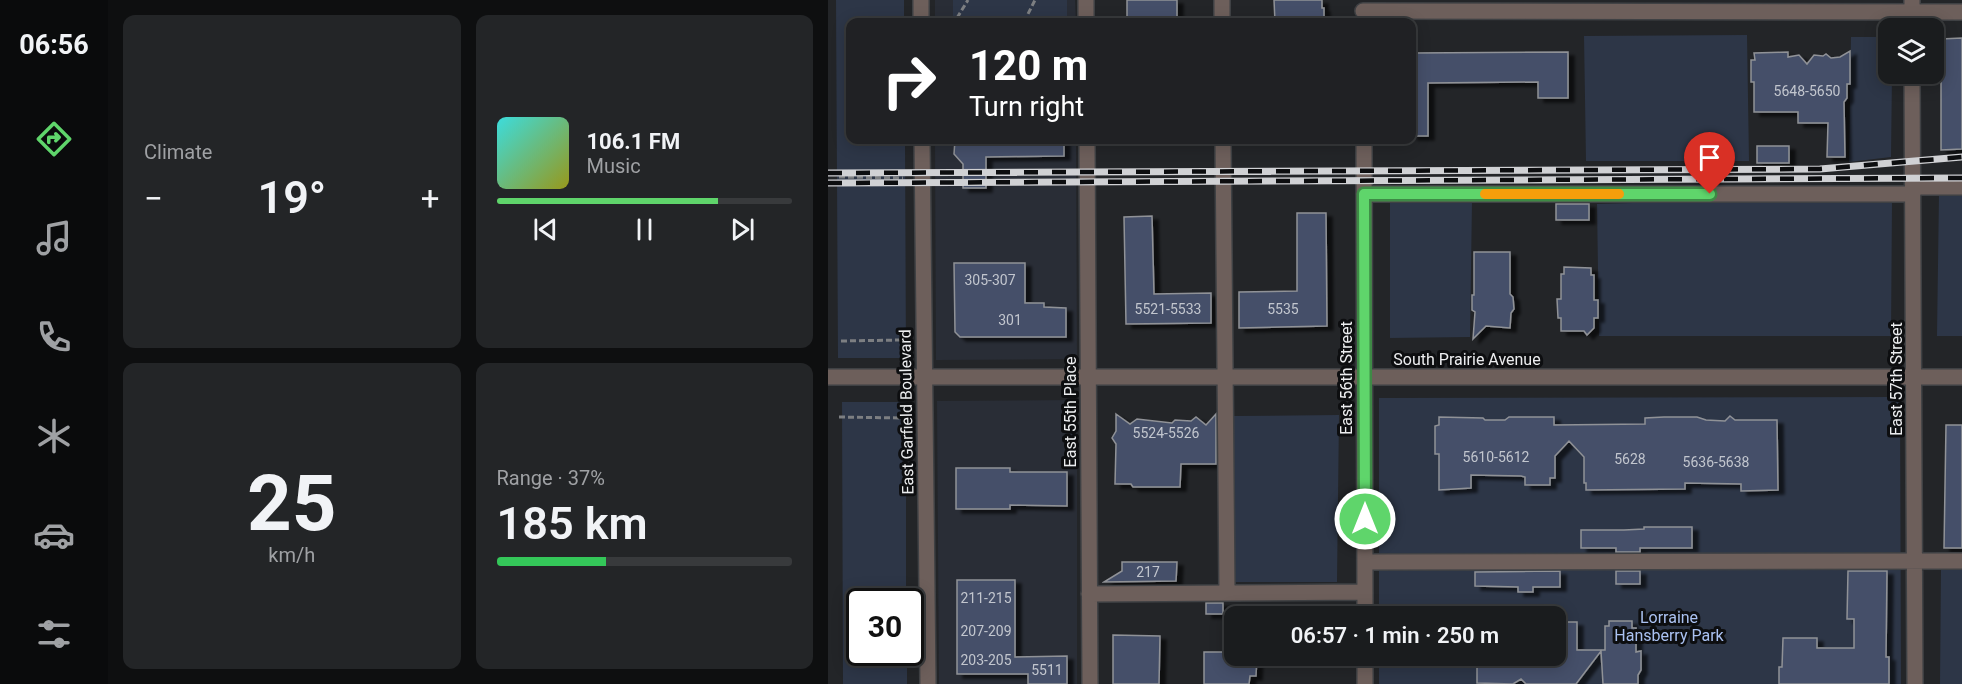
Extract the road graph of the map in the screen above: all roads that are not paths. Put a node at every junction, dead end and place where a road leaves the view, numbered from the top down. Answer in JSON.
{"nodes":[{"id":1,"x":921,"y":0,"type":"edge"},
{"id":2,"x":1086,"y":0,"type":"edge"},
{"id":3,"x":1222,"y":0,"type":"edge"},
{"id":4,"x":1912,"y":6,"type":"edge"},
{"id":5,"x":1363,"y":11,"type":"edge"},
{"id":6,"x":1962,"y":12,"type":"edge"},
{"id":7,"x":921,"y":18,"type":"edge"},
{"id":8,"x":1086,"y":18,"type":"edge"},
{"id":9,"x":1222,"y":18,"type":"edge"},
{"id":10,"x":1912,"y":84,"type":"edge"},
{"id":11,"x":922,"y":144,"type":"edge"},
{"id":12,"x":1087,"y":144,"type":"edge"},
{"id":13,"x":1223,"y":144,"type":"edge"},
{"id":14,"x":1364,"y":144,"type":"edge"},
{"id":15,"x":1962,"y":187,"type":"edge"},
{"id":16,"x":1913,"y":190,"type":"junction"},
{"id":17,"x":1364,"y":194,"type":"junction"},
{"id":18,"x":1088,"y":377,"type":"junction"},
{"id":19,"x":1225,"y":377,"type":"junction"},
{"id":20,"x":1364,"y":377,"type":"junction"},
{"id":21,"x":1913,"y":377,"type":"junction"},
{"id":22,"x":1962,"y":377,"type":"edge"},
{"id":23,"x":828,"y":378,"type":"edge"},
{"id":24,"x":924,"y":378,"type":"junction"},
{"id":25,"x":1914,"y":561,"type":"junction"},
{"id":26,"x":1962,"y":561,"type":"edge"},
{"id":27,"x":1365,"y":562,"type":"junction"},
{"id":28,"x":1365,"y":592,"type":"junction"},
{"id":29,"x":1227,"y":593,"type":"junction"},
{"id":30,"x":1089,"y":594,"type":"junction"},
{"id":31,"x":1365,"y":606,"type":"edge"},
{"id":32,"x":1365,"y":666,"type":"edge"},
{"id":33,"x":928,"y":684,"type":"edge"},
{"id":34,"x":1090,"y":684,"type":"edge"},
{"id":35,"x":1365,"y":684,"type":"edge"},
{"id":36,"x":1915,"y":684,"type":"edge"}],
"edges":[{"from":1,"to":7,"type":"street"},
{"from":2,"to":8,"type":"street"},
{"from":3,"to":9,"type":"street"},
{"from":4,"to":5,"type":"street"},
{"from":4,"to":6,"type":"street"},
{"from":10,"to":16,"type":"street","name":"East 57th Street"},
{"from":11,"to":24,"type":"street","name":"East Garfield Boulevard"},
{"from":12,"to":18,"type":"street","name":"East 55th Place"},
{"from":13,"to":19,"type":"street"},
{"from":14,"to":17,"type":"street","name":"East 56th Street"},
{"from":15,"to":16,"type":"street"},
{"from":16,"to":17,"type":"street"},
{"from":16,"to":21,"type":"street","name":"East 57th Street"},
{"from":17,"to":20,"type":"street","name":"East 56th Street"},
{"from":18,"to":19,"type":"street","name":"South Prairie Avenue"},
{"from":18,"to":24,"type":"street","name":"South Prairie Avenue"},
{"from":18,"to":30,"type":"street","name":"East 55th Place"},
{"from":19,"to":20,"type":"street","name":"South Prairie Avenue"},
{"from":19,"to":29,"type":"street"},
{"from":20,"to":21,"type":"street","name":"South Prairie Avenue"},
{"from":20,"to":27,"type":"street","name":"East 56th Street"},
{"from":21,"to":22,"type":"street","name":"South Prairie Avenue"},
{"from":21,"to":25,"type":"street","name":"East 57th Street"},
{"from":23,"to":24,"type":"street","name":"South Prairie Avenue"},
{"from":24,"to":33,"type":"street","name":"East Garfield Boulevard"},
{"from":25,"to":26,"type":"street"},
{"from":25,"to":27,"type":"street"},
{"from":25,"to":36,"type":"street","name":"East 57th Street"},
{"from":27,"to":28,"type":"street","name":"East 56th Street"},
{"from":28,"to":29,"type":"street"},
{"from":28,"to":31,"type":"street","name":"East 56th Street"},
{"from":29,"to":30,"type":"street"},
{"from":30,"to":34,"type":"street","name":"East 55th Place"},
{"from":32,"to":35,"type":"street"}]}
